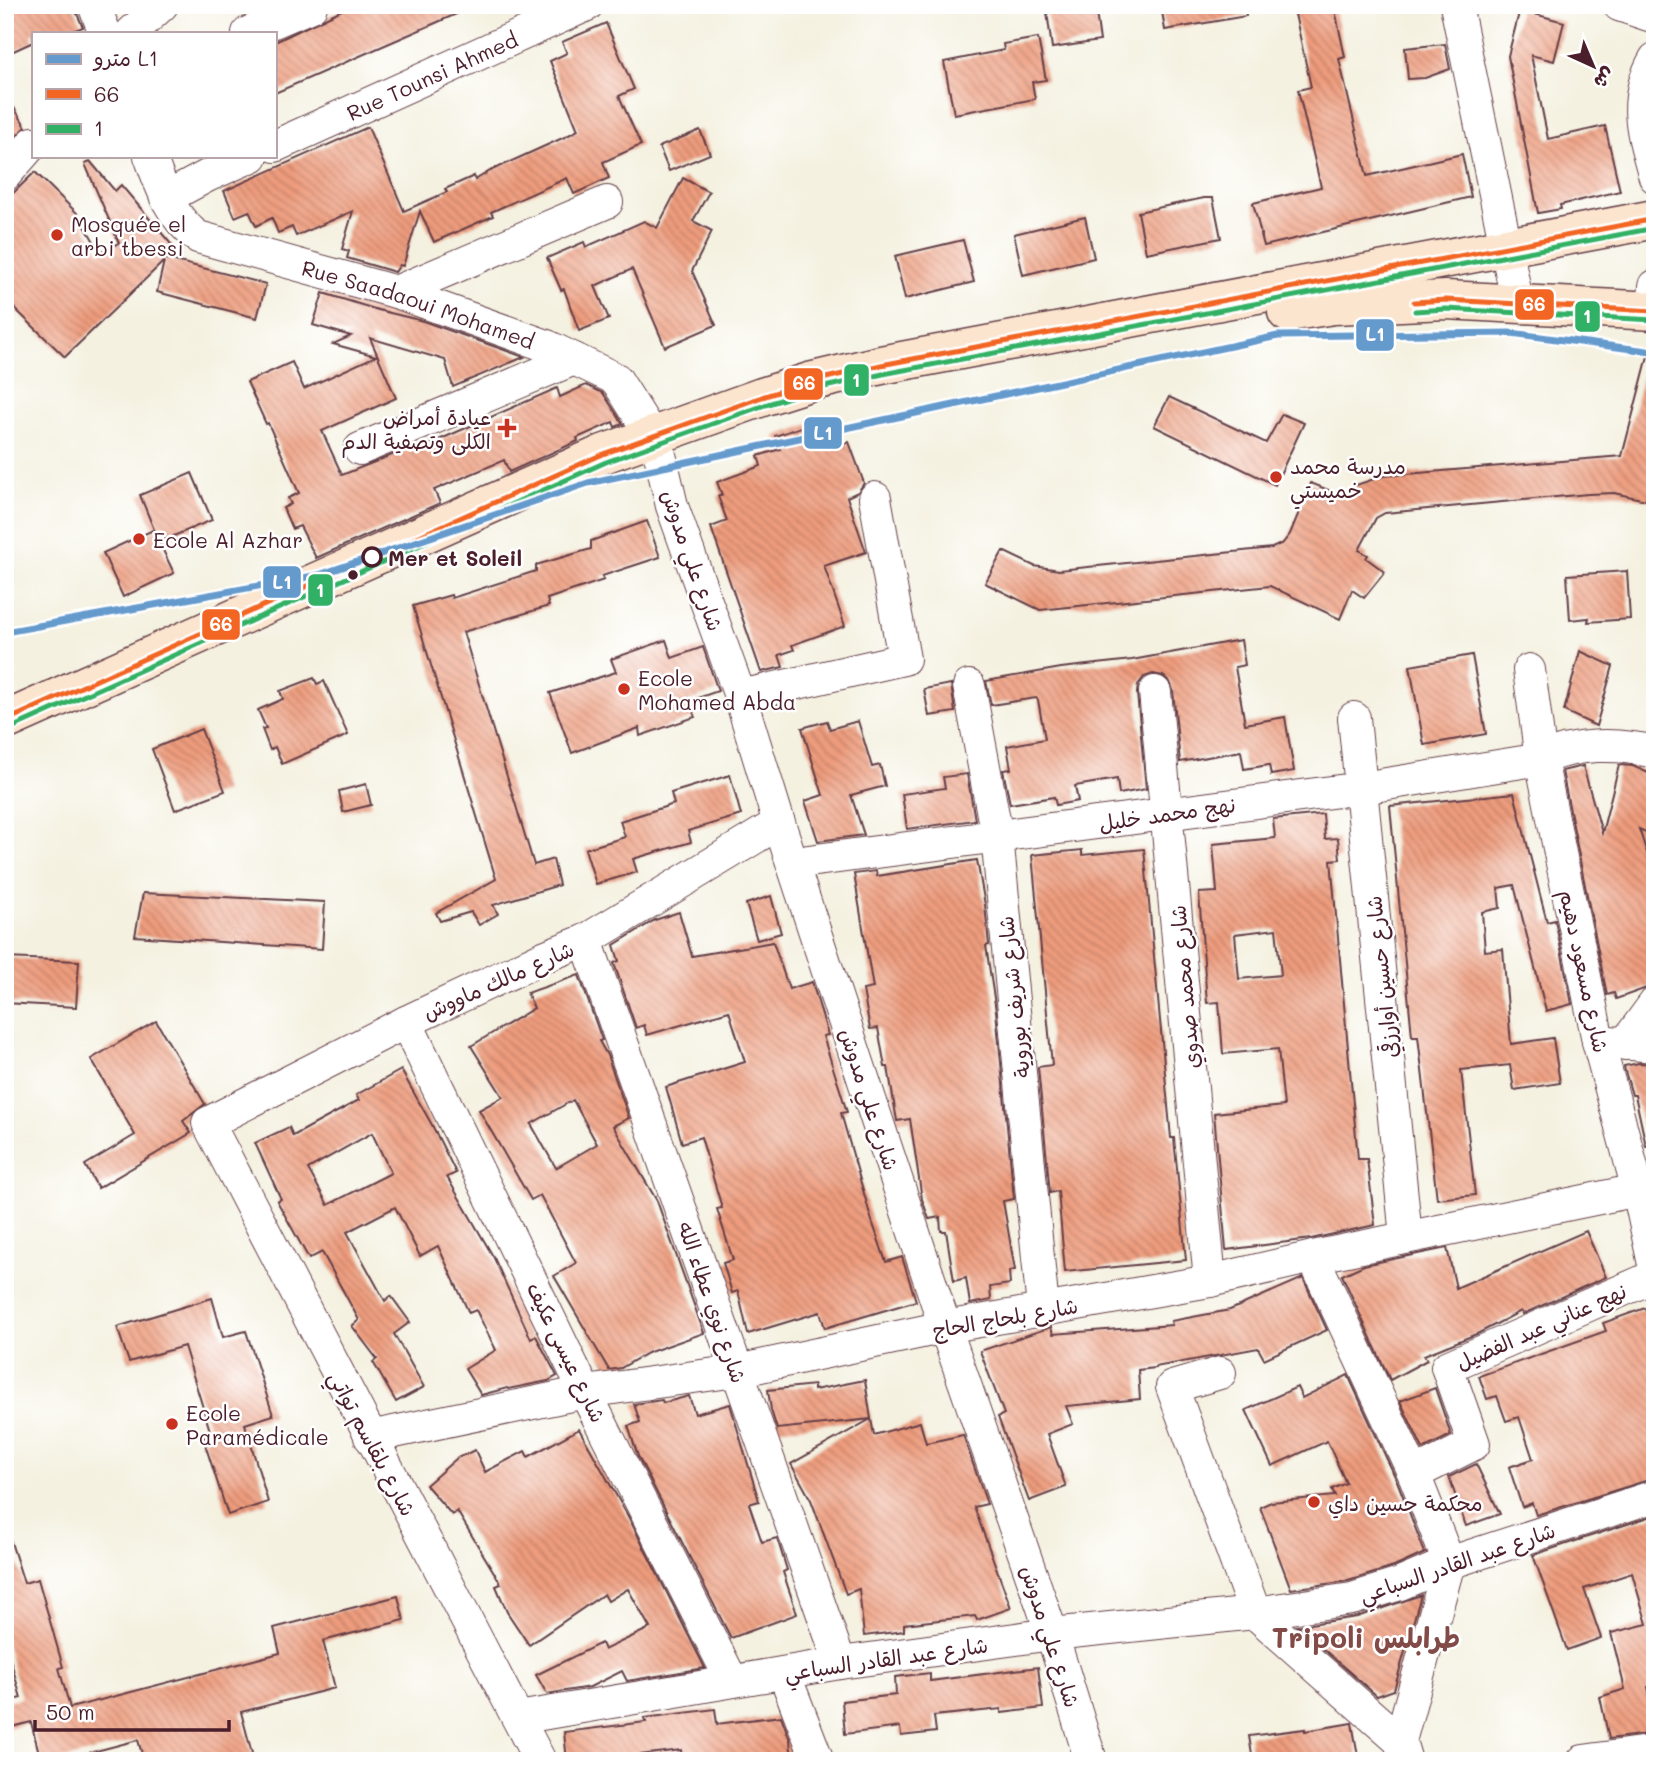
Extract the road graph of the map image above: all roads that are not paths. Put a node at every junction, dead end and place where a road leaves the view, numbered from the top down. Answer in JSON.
{"nodes":[{"id":1,"x":94,"y":5,"type":"edge"},
{"id":2,"x":162,"y":5,"type":"edge"},
{"id":3,"x":587,"y":5,"type":"edge"},
{"id":4,"x":1456,"y":5,"type":"edge"},
{"id":5,"x":1619,"y":5,"type":"edge"},
{"id":6,"x":311,"y":6,"type":"edge"},
{"id":7,"x":1655,"y":17,"type":"edge"},
{"id":8,"x":105,"y":32,"type":"edge"},
{"id":9,"x":132,"y":32,"type":"edge"},
{"id":10,"x":250,"y":32,"type":"edge"},
{"id":11,"x":1655,"y":59,"type":"edge"},
{"id":12,"x":32,"y":144,"type":"edge"},
{"id":13,"x":276,"y":146,"type":"edge"},
{"id":14,"x":151,"y":158,"type":"edge"},
{"id":15,"x":248,"y":158,"type":"edge"},
{"id":16,"x":5,"y":175,"type":"edge"},
{"id":17,"x":1655,"y":177,"type":"edge"},
{"id":18,"x":166,"y":198,"type":"junction"},
{"id":19,"x":607,"y":202,"type":"dead end"},
{"id":20,"x":1655,"y":219,"type":"edge"},
{"id":21,"x":1507,"y":247,"type":"junction"},
{"id":22,"x":396,"y":292,"type":"junction"},
{"id":23,"x":1654,"y":302,"type":"edge"},
{"id":24,"x":1518,"y":305,"type":"junction"},
{"id":25,"x":574,"y":359,"type":"junction"},
{"id":26,"x":656,"y":445,"type":"junction"},
{"id":27,"x":360,"y":449,"type":"dead end"},
{"id":28,"x":875,"y":498,"type":"dead end"},
{"id":29,"x":1529,"y":670,"type":"dead end"},
{"id":30,"x":970,"y":686,"type":"dead end"},
{"id":31,"x":1156,"y":692,"type":"dead end"},
{"id":32,"x":740,"y":696,"type":"junction"},
{"id":33,"x":1354,"y":718,"type":"dead end"},
{"id":34,"x":5,"y":721,"type":"edge"},
{"id":35,"x":5,"y":749,"type":"edge"},
{"id":36,"x":1655,"y":752,"type":"edge"},
{"id":37,"x":1541,"y":760,"type":"junction"},
{"id":38,"x":1362,"y":788,"type":"junction"},
{"id":39,"x":1168,"y":813,"type":"junction"},
{"id":40,"x":779,"y":823,"type":"junction"},
{"id":41,"x":997,"y":836,"type":"junction"},
{"id":42,"x":793,"y":863,"type":"junction"},
{"id":43,"x":586,"y":940,"type":"junction"},
{"id":44,"x":1655,"y":1003,"type":"edge"},
{"id":45,"x":406,"y":1022,"type":"junction"},
{"id":46,"x":1626,"y":1044,"type":"edge"},
{"id":47,"x":208,"y":1123,"type":"joint"},
{"id":48,"x":1638,"y":1190,"type":"junction"},
{"id":49,"x":1406,"y":1237,"type":"junction"},
{"id":50,"x":1313,"y":1257,"type":"junction"},
{"id":51,"x":1655,"y":1269,"type":"edge"},
{"id":52,"x":1655,"y":1276,"type":"edge"},
{"id":53,"x":1210,"y":1282,"type":"junction"},
{"id":54,"x":1044,"y":1309,"type":"junction"},
{"id":55,"x":945,"y":1327,"type":"junction"},
{"id":56,"x":737,"y":1371,"type":"junction"},
{"id":57,"x":1220,"y":1374,"type":"dead end"},
{"id":58,"x":586,"y":1392,"type":"junction"},
{"id":59,"x":370,"y":1437,"type":"junction"},
{"id":60,"x":1414,"y":1474,"type":"junction"},
{"id":61,"x":1655,"y":1496,"type":"edge"},
{"id":62,"x":1449,"y":1563,"type":"junction"},
{"id":63,"x":1255,"y":1613,"type":"junction"},
{"id":64,"x":1052,"y":1634,"type":"junction"},
{"id":65,"x":840,"y":1663,"type":"junction"},
{"id":66,"x":784,"y":1672,"type":"junction"},
{"id":67,"x":732,"y":1681,"type":"junction"},
{"id":68,"x":518,"y":1718,"type":"junction"},
{"id":69,"x":1403,"y":1751,"type":"edge"},
{"id":70,"x":1655,"y":1751,"type":"edge"},
{"id":71,"x":540,"y":1761,"type":"edge"},
{"id":72,"x":818,"y":1761,"type":"edge"},
{"id":73,"x":1091,"y":1761,"type":"edge"},
{"id":74,"x":1583,"y":1761,"type":"edge"}],
"edges":[{"from":1,"to":8,"type":"street"},
{"from":2,"to":9,"type":"street"},
{"from":3,"to":13,"type":"street","name":"Rue Tounsi Ahmed"},
{"from":4,"to":21,"type":"street"},
{"from":5,"to":7,"type":"street"},
{"from":6,"to":10,"type":"street"},
{"from":11,"to":17,"type":"street"},
{"from":12,"to":16,"type":"street"},
{"from":14,"to":18,"type":"street","name":"Rue Saadaoui Mohamed"},
{"from":15,"to":18,"type":"street"},
{"from":18,"to":22,"type":"street","name":"Rue Saadaoui Mohamed"},
{"from":19,"to":22,"type":"street"},
{"from":20,"to":21,"type":"main road"},
{"from":21,"to":24,"type":"street"},
{"from":21,"to":26,"type":"main road"},
{"from":22,"to":25,"type":"street","name":"Rue Saadaoui Mohamed"},
{"from":23,"to":24,"type":"main road"},
{"from":24,"to":26,"type":"main road"},
{"from":25,"to":26,"type":"street","name":"Rue Saadaoui Mohamed"},
{"from":25,"to":27,"type":"street"},
{"from":26,"to":32,"type":"street","name":"شارع علي مدوش"},
{"from":26,"to":34,"type":"main road"},
{"from":26,"to":35,"type":"main road"},
{"from":28,"to":32,"type":"street"},
{"from":29,"to":37,"type":"street","name":"شارع مسعود دهيم"},
{"from":30,"to":41,"type":"street","name":"شارع شريف بوروية"},
{"from":31,"to":39,"type":"street","name":"شارع محمد صدوي"},
{"from":32,"to":40,"type":"street","name":"شارع علي مدوش"},
{"from":33,"to":38,"type":"street","name":"شارع حسين أوارزقي"},
{"from":36,"to":37,"type":"street","name":"نهج محمد خليل"},
{"from":37,"to":38,"type":"street","name":"نهج محمد خليل"},
{"from":37,"to":46,"type":"street","name":"شارع مسعود دهيم"},
{"from":38,"to":39,"type":"street","name":"نهج محمد خليل"},
{"from":38,"to":49,"type":"street","name":"شارع حسين أوارزقي"},
{"from":39,"to":41,"type":"street","name":"نهج محمد خليل"},
{"from":39,"to":53,"type":"street","name":"شارع محمد صدوي"},
{"from":40,"to":42,"type":"street","name":"شارع علي مدوش"},
{"from":40,"to":43,"type":"street","name":"شارع مالك ماووش"},
{"from":41,"to":42,"type":"street","name":"نهج محمد خليل"},
{"from":41,"to":54,"type":"street","name":"شارع شريف بوروية"},
{"from":42,"to":55,"type":"street","name":"شارع علي مدوش"},
{"from":43,"to":45,"type":"street","name":"شارع مالك ماووش"},
{"from":43,"to":56,"type":"street","name":"شارع نوي عطاء الله"},
{"from":44,"to":46,"type":"street"},
{"from":45,"to":47,"type":"street","name":"شارع مالك ماووش"},
{"from":45,"to":58,"type":"street","name":"شارع عيسى عكيف"},
{"from":46,"to":48,"type":"street","name":"شارع مسعود دهيم"},
{"from":47,"to":59,"type":"street","name":"شارع بلقاسم تواتي"},
{"from":48,"to":49,"type":"street","name":"شارع بلحاج الحاج"},
{"from":48,"to":51,"type":"street","name":"شارع مسعود دهيم"},
{"from":49,"to":50,"type":"street","name":"شارع بلحاج الحاج"},
{"from":50,"to":53,"type":"street","name":"شارع بلحاج الحاج"},
{"from":50,"to":60,"type":"street"},
{"from":52,"to":60,"type":"street","name":"نهج عناني عبد الفضيل"},
{"from":53,"to":54,"type":"street","name":"شارع بلحاج الحاج"},
{"from":54,"to":55,"type":"street","name":"شارع بلحاج الحاج"},
{"from":55,"to":56,"type":"street","name":"شارع بلحاج الحاج"},
{"from":55,"to":64,"type":"street","name":"شارع علي مدوش"},
{"from":56,"to":58,"type":"street","name":"شارع بلحاج الحاج"},
{"from":56,"to":65,"type":"street","name":"شارع نوي عطاء الله"},
{"from":57,"to":63,"type":"street"},
{"from":58,"to":59,"type":"street","name":"شارع بلحاج الحاج"},
{"from":58,"to":67,"type":"street","name":"شارع عيسى عكيف"},
{"from":59,"to":68,"type":"street","name":"شارع بلقاسم تواتي"},
{"from":60,"to":62,"type":"street"},
{"from":61,"to":62,"type":"street","name":"شارع عبد القادر السباعي"},
{"from":62,"to":63,"type":"street","name":"شارع عبد القادر السباعي"},
{"from":62,"to":69,"type":"street"},
{"from":63,"to":64,"type":"street","name":"شارع عبد القادر السباعي"},
{"from":63,"to":69,"type":"street"},
{"from":64,"to":65,"type":"street","name":"شارع عبد القادر السباعي"},
{"from":64,"to":73,"type":"street","name":"شارع علي مدوش"},
{"from":65,"to":66,"type":"street","name":"شارع عبد القادر السباعي"},
{"from":66,"to":67,"type":"street","name":"شارع عبد القادر السباعي"},
{"from":66,"to":72,"type":"street"},
{"from":67,"to":68,"type":"street","name":"شارع عبد القادر السباعي"},
{"from":68,"to":71,"type":"street","name":"شارع بلقاسم تواتي"},
{"from":70,"to":74,"type":"street"}]}
